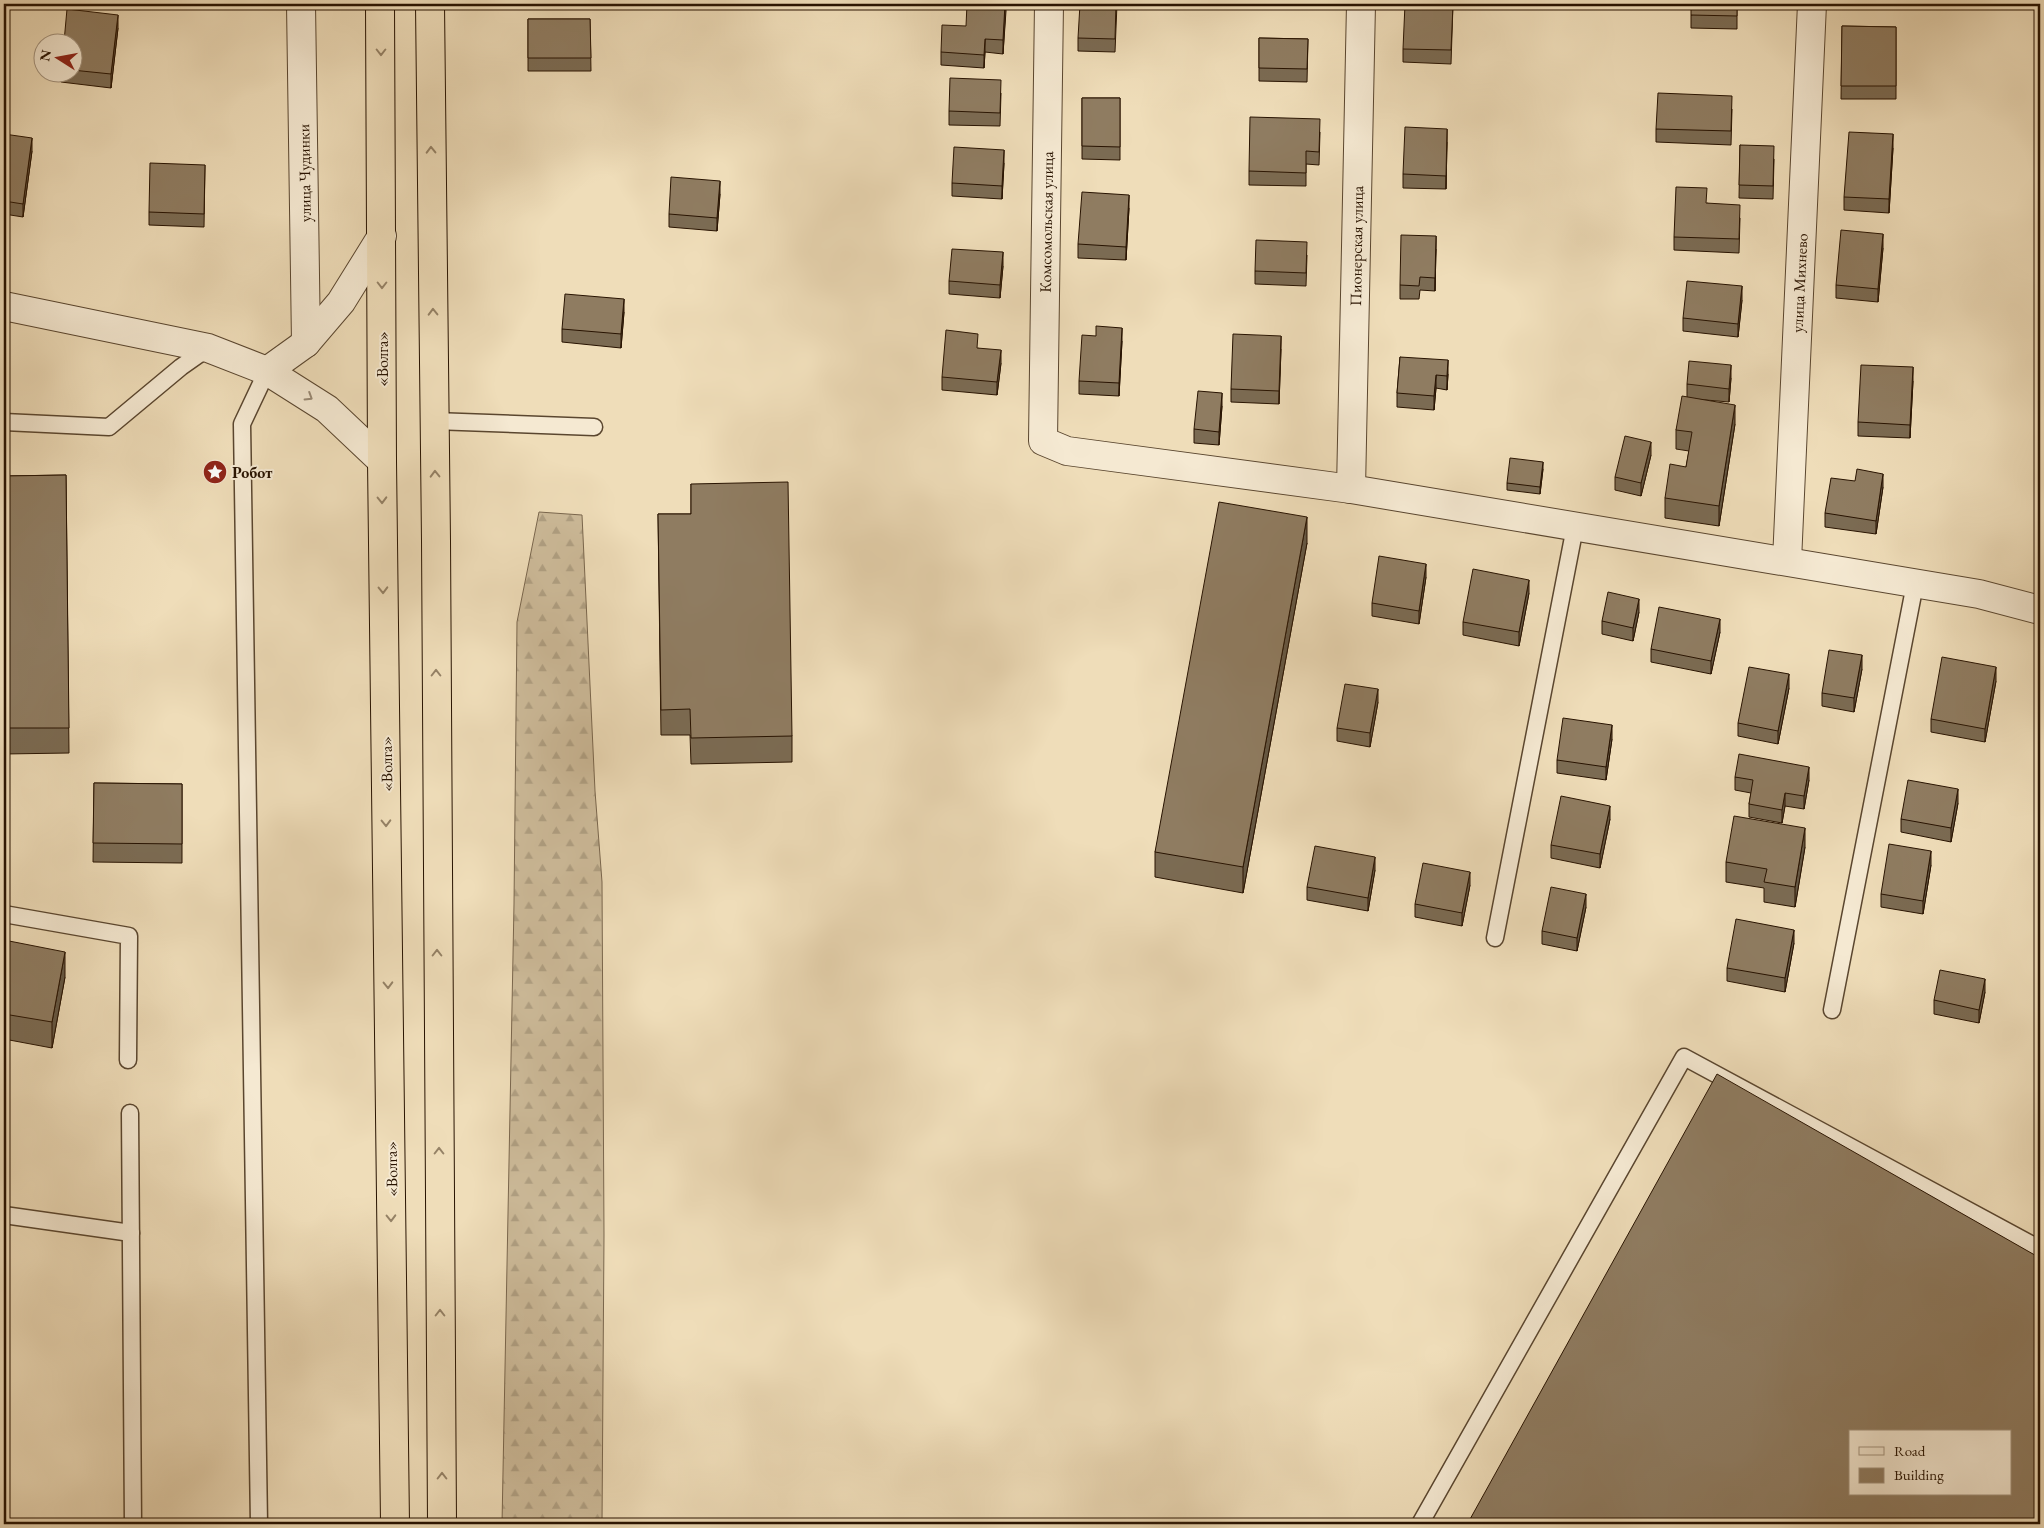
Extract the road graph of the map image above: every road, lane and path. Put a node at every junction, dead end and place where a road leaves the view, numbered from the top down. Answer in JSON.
{"nodes":[{"id":1,"x":301,"y":4,"type":"edge"},
{"id":2,"x":380,"y":4,"type":"edge"},
{"id":3,"x":430,"y":4,"type":"edge"},
{"id":4,"x":1050,"y":4,"type":"edge"},
{"id":5,"x":1361,"y":4,"type":"edge"},
{"id":6,"x":1812,"y":4,"type":"edge"},
{"id":7,"x":382,"y":236,"type":"junction"},
{"id":8,"x":4,"y":306,"type":"edge"},
{"id":9,"x":306,"y":343,"type":"junction"},
{"id":10,"x":208,"y":348,"type":"junction"},
{"id":11,"x":267,"y":371,"type":"junction"},
{"id":12,"x":434,"y":421,"type":"junction"},
{"id":13,"x":4,"y":422,"type":"edge"},
{"id":14,"x":594,"y":427,"type":"dead end"},
{"id":15,"x":382,"y":461,"type":"junction"},
{"id":16,"x":1351,"y":489,"type":"junction"},
{"id":17,"x":1575,"y":526,"type":"junction"},
{"id":18,"x":1787,"y":561,"type":"junction"},
{"id":19,"x":1915,"y":584,"type":"junction"},
{"id":20,"x":2040,"y":610,"type":"edge"},
{"id":21,"x":4,"y":914,"type":"edge"},
{"id":22,"x":1495,"y":938,"type":"dead end"},
{"id":23,"x":1832,"y":1010,"type":"dead end"},
{"id":24,"x":128,"y":1060,"type":"dead end"},
{"id":25,"x":130,"y":1112,"type":"dead end"},
{"id":26,"x":4,"y":1216,"type":"edge"},
{"id":27,"x":131,"y":1233,"type":"junction"},
{"id":28,"x":2040,"y":1249,"type":"edge"},
{"id":29,"x":133,"y":1524,"type":"edge"},
{"id":30,"x":259,"y":1524,"type":"edge"},
{"id":31,"x":395,"y":1524,"type":"edge"},
{"id":32,"x":442,"y":1524,"type":"edge"},
{"id":33,"x":1420,"y":1524,"type":"edge"}],
"edges":[{"from":1,"to":9,"type":"street","name":"улица Чудинки"},
{"from":2,"to":7,"type":"highway","name":"«Волга»","one_way":true},
{"from":12,"to":3,"type":"highway","one_way":true},
{"from":4,"to":16,"type":"street","name":"Комсомольская улица"},
{"from":5,"to":16,"type":"street","name":"Пионерская улица"},
{"from":6,"to":18,"type":"street","name":"улица Михнево"},
{"from":7,"to":9,"type":"street"},
{"from":7,"to":15,"type":"highway","name":"«Волга»","one_way":true},
{"from":8,"to":10,"type":"street"},
{"from":9,"to":11,"type":"street"},
{"from":10,"to":11,"type":"street"},
{"from":10,"to":13,"type":"lane"},
{"from":11,"to":15,"type":"street","one_way":true},
{"from":11,"to":30,"type":"lane"},
{"from":12,"to":14,"type":"lane"},
{"from":32,"to":12,"type":"highway","one_way":true},
{"from":15,"to":31,"type":"highway","name":"«Волга»","one_way":true},
{"from":16,"to":17,"type":"street"},
{"from":17,"to":18,"type":"street"},
{"from":17,"to":22,"type":"lane"},
{"from":18,"to":19,"type":"street"},
{"from":19,"to":20,"type":"street"},
{"from":19,"to":23,"type":"lane"},
{"from":21,"to":24,"type":"lane"},
{"from":25,"to":27,"type":"lane"},
{"from":26,"to":27,"type":"lane"},
{"from":27,"to":29,"type":"lane"},
{"from":28,"to":33,"type":"lane"}]}
